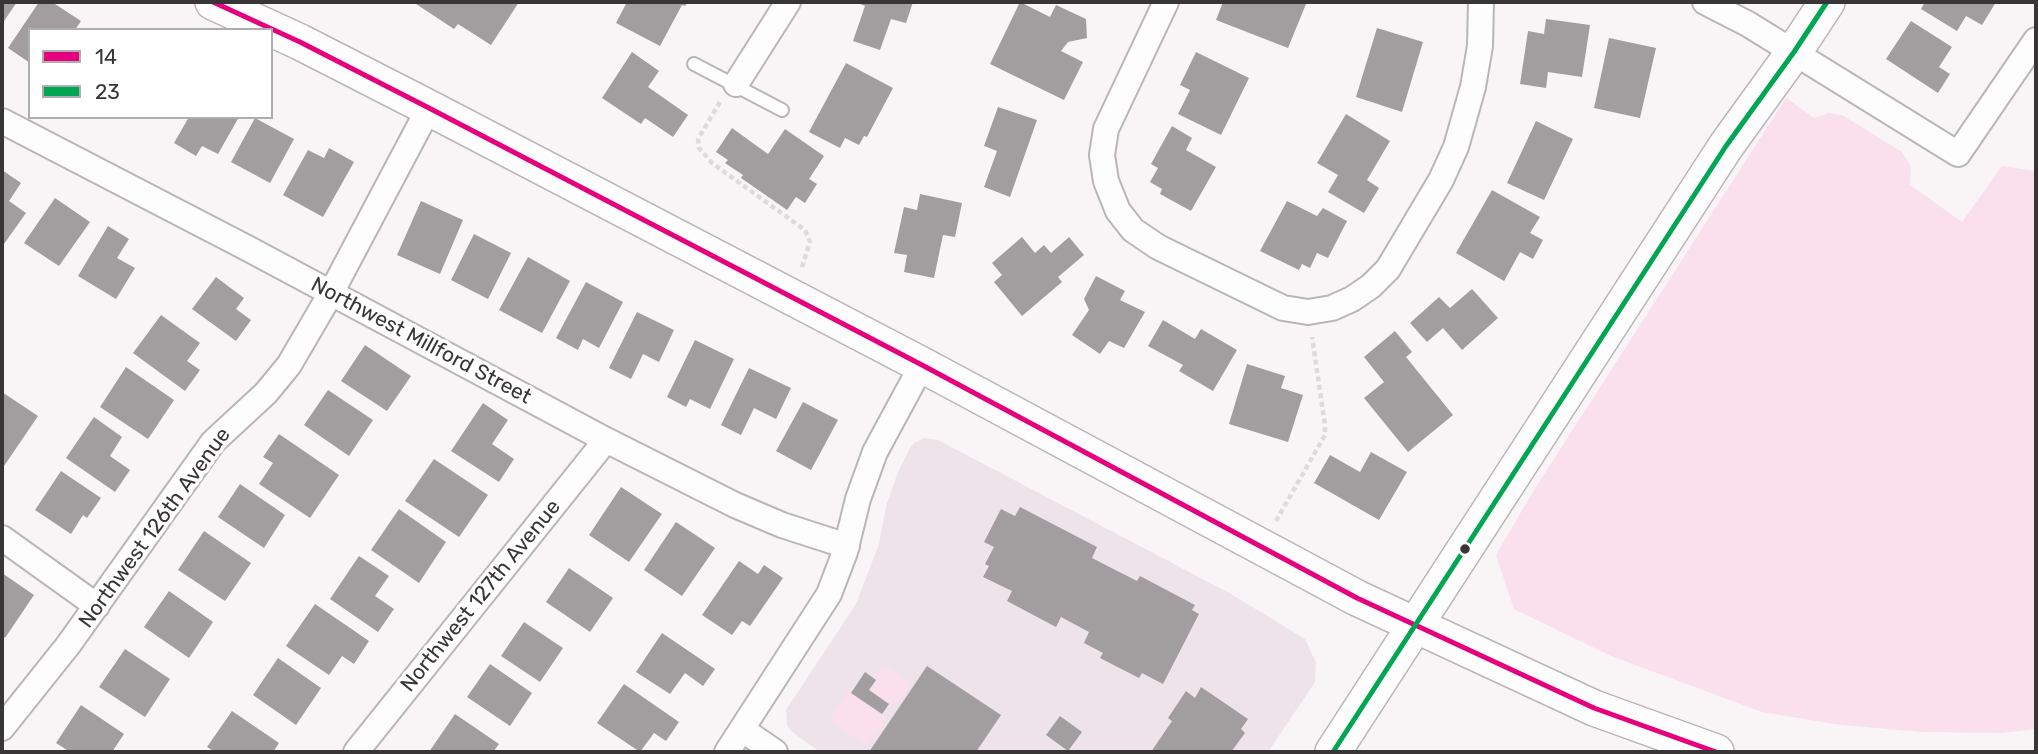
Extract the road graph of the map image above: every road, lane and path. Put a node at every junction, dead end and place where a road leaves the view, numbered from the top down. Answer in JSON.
{"nodes":[{"id":1,"x":213,"y":2,"type":"edge"},
{"id":2,"x":788,"y":2,"type":"edge"},
{"id":3,"x":1166,"y":2,"type":"edge"},
{"id":4,"x":1481,"y":2,"type":"edge"},
{"id":5,"x":1705,"y":2,"type":"edge"},
{"id":6,"x":1827,"y":2,"type":"edge"},
{"id":7,"x":271,"y":28,"type":"edge"},
{"id":8,"x":273,"y":29,"type":"edge"},
{"id":9,"x":2036,"y":40,"type":"edge"},
{"id":10,"x":1794,"y":52,"type":"junction"},
{"id":11,"x":694,"y":64,"type":"dead end"},
{"id":12,"x":736,"y":83,"type":"junction"},
{"id":13,"x":429,"y":108,"type":"junction"},
{"id":14,"x":782,"y":110,"type":"dead end"},
{"id":15,"x":2,"y":121,"type":"edge"},
{"id":16,"x":331,"y":293,"type":"junction"},
{"id":17,"x":790,"y":297,"type":"junction"},
{"id":18,"x":1308,"y":312,"type":"junction"},
{"id":19,"x":922,"y":365,"type":"junction"},
{"id":20,"x":606,"y":440,"type":"junction"},
{"id":21,"x":2,"y":538,"type":"edge"},
{"id":22,"x":846,"y":546,"type":"junction"},
{"id":23,"x":1262,"y":548,"type":"junction"},
{"id":24,"x":97,"y":606,"type":"junction"},
{"id":25,"x":1416,"y":625,"type":"junction"},
{"id":26,"x":2,"y":728,"type":"edge"},
{"id":27,"x":743,"y":730,"type":"junction"},
{"id":28,"x":356,"y":752,"type":"edge"},
{"id":29,"x":727,"y":752,"type":"edge"},
{"id":30,"x":775,"y":752,"type":"edge"},
{"id":31,"x":1333,"y":752,"type":"edge"},
{"id":32,"x":1716,"y":752,"type":"edge"}],
"edges":[{"from":1,"to":7,"type":"street"},
{"from":2,"to":12,"type":"street"},
{"from":3,"to":18,"type":"street"},
{"from":4,"to":18,"type":"street"},
{"from":5,"to":10,"type":"street"},
{"from":6,"to":10,"type":"street"},
{"from":8,"to":13,"type":"street"},
{"from":9,"to":10,"type":"street"},
{"from":10,"to":25,"type":"street"},
{"from":11,"to":12,"type":"lane"},
{"from":12,"to":14,"type":"lane"},
{"from":12,"to":17,"type":"path"},
{"from":13,"to":16,"type":"street","name":"Northwest 126th Avenue"},
{"from":13,"to":17,"type":"street"},
{"from":15,"to":16,"type":"street","name":"Northwest Millford Street"},
{"from":16,"to":20,"type":"street","name":"Northwest Millford Street"},
{"from":16,"to":24,"type":"street","name":"Northwest 126th Avenue"},
{"from":17,"to":19,"type":"street"},
{"from":18,"to":23,"type":"path"},
{"from":19,"to":22,"type":"street"},
{"from":19,"to":23,"type":"street"},
{"from":20,"to":22,"type":"street","name":"Northwest Millford Street"},
{"from":20,"to":28,"type":"street","name":"Northwest 127th Avenue"},
{"from":21,"to":24,"type":"street"},
{"from":22,"to":27,"type":"street"},
{"from":23,"to":25,"type":"street"},
{"from":24,"to":26,"type":"street","name":"Northwest 126th Avenue"},
{"from":25,"to":31,"type":"street"},
{"from":25,"to":32,"type":"street"},
{"from":27,"to":29,"type":"street"},
{"from":27,"to":30,"type":"street"}]}
